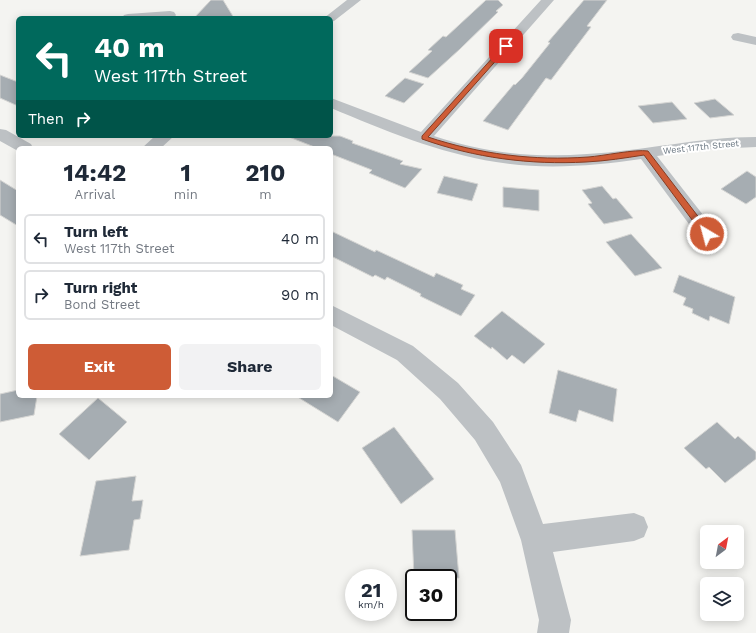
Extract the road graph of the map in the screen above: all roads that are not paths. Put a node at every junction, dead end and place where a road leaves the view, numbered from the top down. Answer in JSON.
{"nodes":[{"id":1,"x":355,"y":0,"type":"edge"},
{"id":2,"x":548,"y":0,"type":"edge"},
{"id":3,"x":171,"y":12,"type":"edge"},
{"id":4,"x":142,"y":16,"type":"edge"},
{"id":5,"x":333,"y":16,"type":"edge"},
{"id":6,"x":738,"y":37,"type":"dead end"},
{"id":7,"x":756,"y":41,"type":"edge"},
{"id":8,"x":333,"y":104,"type":"edge"},
{"id":9,"x":0,"y":134,"type":"edge"},
{"id":10,"x":163,"y":138,"type":"edge"},
{"id":11,"x":424,"y":138,"type":"junction"},
{"id":12,"x":756,"y":142,"type":"edge"},
{"id":13,"x":21,"y":146,"type":"edge"},
{"id":14,"x":153,"y":146,"type":"edge"},
{"id":15,"x":646,"y":153,"type":"junction"},
{"id":16,"x":707,"y":234,"type":"dead end"},
{"id":17,"x":333,"y":315,"type":"edge"},
{"id":18,"x":634,"y":527,"type":"dead end"},
{"id":19,"x":535,"y":540,"type":"junction"},
{"id":20,"x":553,"y":633,"type":"edge"}],
"edges":[{"from":1,"to":5,"type":"street"},
{"from":2,"to":11,"type":"street"},
{"from":3,"to":4,"type":"street"},
{"from":6,"to":7,"type":"street"},
{"from":8,"to":11,"type":"street","name":"West 117th Street"},
{"from":9,"to":13,"type":"street"},
{"from":10,"to":14,"type":"street"},
{"from":11,"to":15,"type":"street","name":"West 117th Street"},
{"from":12,"to":15,"type":"street","name":"West 117th Street"},
{"from":15,"to":16,"type":"street","name":"West 117th Street"},
{"from":17,"to":19,"type":"street"},
{"from":18,"to":19,"type":"street"},
{"from":19,"to":20,"type":"street"}]}
